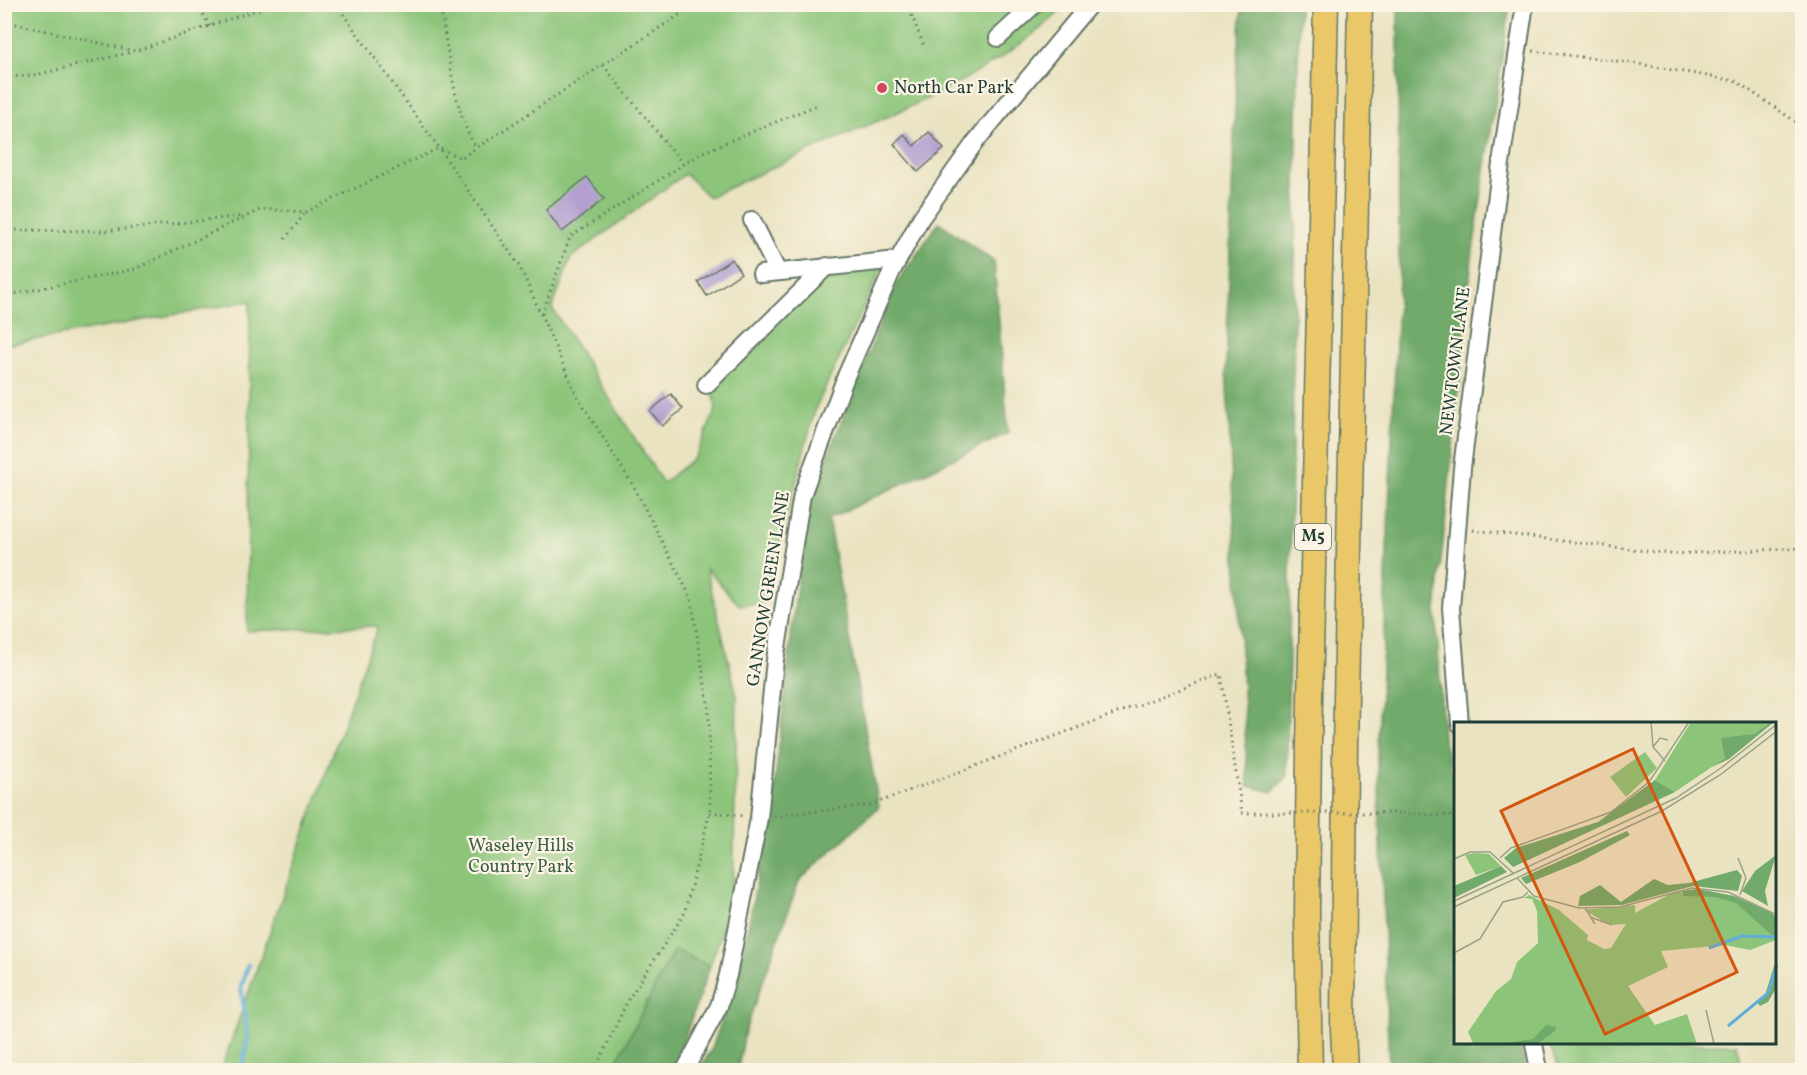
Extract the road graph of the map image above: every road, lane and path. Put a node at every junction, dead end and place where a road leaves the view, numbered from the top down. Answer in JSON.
{"nodes":[{"id":1,"x":197,"y":4,"type":"edge"},
{"id":2,"x":274,"y":4,"type":"edge"},
{"id":3,"x":336,"y":4,"type":"edge"},
{"id":4,"x":441,"y":4,"type":"edge"},
{"id":5,"x":696,"y":4,"type":"edge"},
{"id":6,"x":907,"y":4,"type":"edge"},
{"id":7,"x":1035,"y":4,"type":"edge"},
{"id":8,"x":1090,"y":4,"type":"edge"},
{"id":9,"x":1326,"y":4,"type":"edge"},
{"id":10,"x":1359,"y":4,"type":"edge"},
{"id":11,"x":1525,"y":4,"type":"edge"},
{"id":12,"x":4,"y":21,"type":"edge"},
{"id":13,"x":210,"y":26,"type":"junction"},
{"id":14,"x":998,"y":38,"type":"dead end"},
{"id":15,"x":924,"y":46,"type":"dead end"},
{"id":16,"x":1520,"y":49,"type":"junction"},
{"id":17,"x":135,"y":51,"type":"junction"},
{"id":18,"x":603,"y":65,"type":"junction"},
{"id":19,"x":4,"y":76,"type":"edge"},
{"id":20,"x":817,"y":105,"type":"dead end"},
{"id":21,"x":1803,"y":126,"type":"edge"},
{"id":22,"x":440,"y":148,"type":"junction"},
{"id":23,"x":476,"y":148,"type":"junction"},
{"id":24,"x":683,"y":164,"type":"junction"},
{"id":25,"x":306,"y":212,"type":"junction"},
{"id":26,"x":248,"y":216,"type":"junction"},
{"id":27,"x":752,"y":220,"type":"dead end"},
{"id":28,"x":4,"y":230,"type":"edge"},
{"id":29,"x":285,"y":239,"type":"dead end"},
{"id":30,"x":898,"y":260,"type":"junction"},
{"id":31,"x":827,"y":266,"type":"junction"},
{"id":32,"x":778,"y":272,"type":"junction"},
{"id":33,"x":761,"y":274,"type":"dead end"},
{"id":34,"x":4,"y":296,"type":"edge"},
{"id":35,"x":542,"y":316,"type":"junction"},
{"id":36,"x":706,"y":385,"type":"dead end"},
{"id":37,"x":1456,"y":529,"type":"junction"},
{"id":38,"x":1803,"y":548,"type":"edge"},
{"id":39,"x":1460,"y":722,"type":"edge"},
{"id":40,"x":710,"y":812,"type":"junction"},
{"id":41,"x":1454,"y":816,"type":"edge"},
{"id":42,"x":759,"y":818,"type":"junction"},
{"id":43,"x":1534,"y":1045,"type":"edge"},
{"id":44,"x":595,"y":1071,"type":"edge"},
{"id":45,"x":685,"y":1071,"type":"edge"},
{"id":46,"x":1310,"y":1071,"type":"edge"},
{"id":47,"x":1345,"y":1071,"type":"edge"},
{"id":48,"x":1539,"y":1071,"type":"edge"}],
"edges":[{"from":1,"to":13,"type":"path"},
{"from":2,"to":13,"type":"path"},
{"from":3,"to":22,"type":"path"},
{"from":4,"to":23,"type":"path"},
{"from":5,"to":18,"type":"path"},
{"from":6,"to":15,"type":"path"},
{"from":7,"to":14,"type":"street"},
{"from":8,"to":30,"type":"street","name":"GANNOW GREEN LANE"},
{"from":9,"to":46,"type":"highway","number":"M5"},
{"from":10,"to":47,"type":"highway","number":"M5"},
{"from":11,"to":16,"type":"street","name":"NEW TOWN LANE"},
{"from":12,"to":17,"type":"path"},
{"from":13,"to":17,"type":"path"},
{"from":16,"to":21,"type":"path"},
{"from":16,"to":37,"type":"street","name":"NEW TOWN LANE"},
{"from":17,"to":19,"type":"path"},
{"from":18,"to":23,"type":"path"},
{"from":18,"to":24,"type":"path"},
{"from":20,"to":24,"type":"path"},
{"from":22,"to":23,"type":"path"},
{"from":22,"to":25,"type":"path"},
{"from":22,"to":35,"type":"path"},
{"from":24,"to":35,"type":"path"},
{"from":25,"to":26,"type":"path"},
{"from":25,"to":29,"type":"path"},
{"from":26,"to":28,"type":"path"},
{"from":26,"to":34,"type":"path"},
{"from":27,"to":32,"type":"street"},
{"from":30,"to":31,"type":"street"},
{"from":30,"to":42,"type":"street","name":"GANNOW GREEN LANE"},
{"from":31,"to":32,"type":"street"},
{"from":31,"to":36,"type":"street"},
{"from":32,"to":33,"type":"street"},
{"from":35,"to":40,"type":"path"},
{"from":37,"to":38,"type":"path"},
{"from":37,"to":39,"type":"street","name":"NEW TOWN LANE"},
{"from":40,"to":42,"type":"path"},
{"from":40,"to":44,"type":"path"},
{"from":41,"to":42,"type":"path","bridge":true},
{"from":42,"to":45,"type":"street","name":"GANNOW GREEN LANE"},
{"from":43,"to":48,"type":"street"}]}
